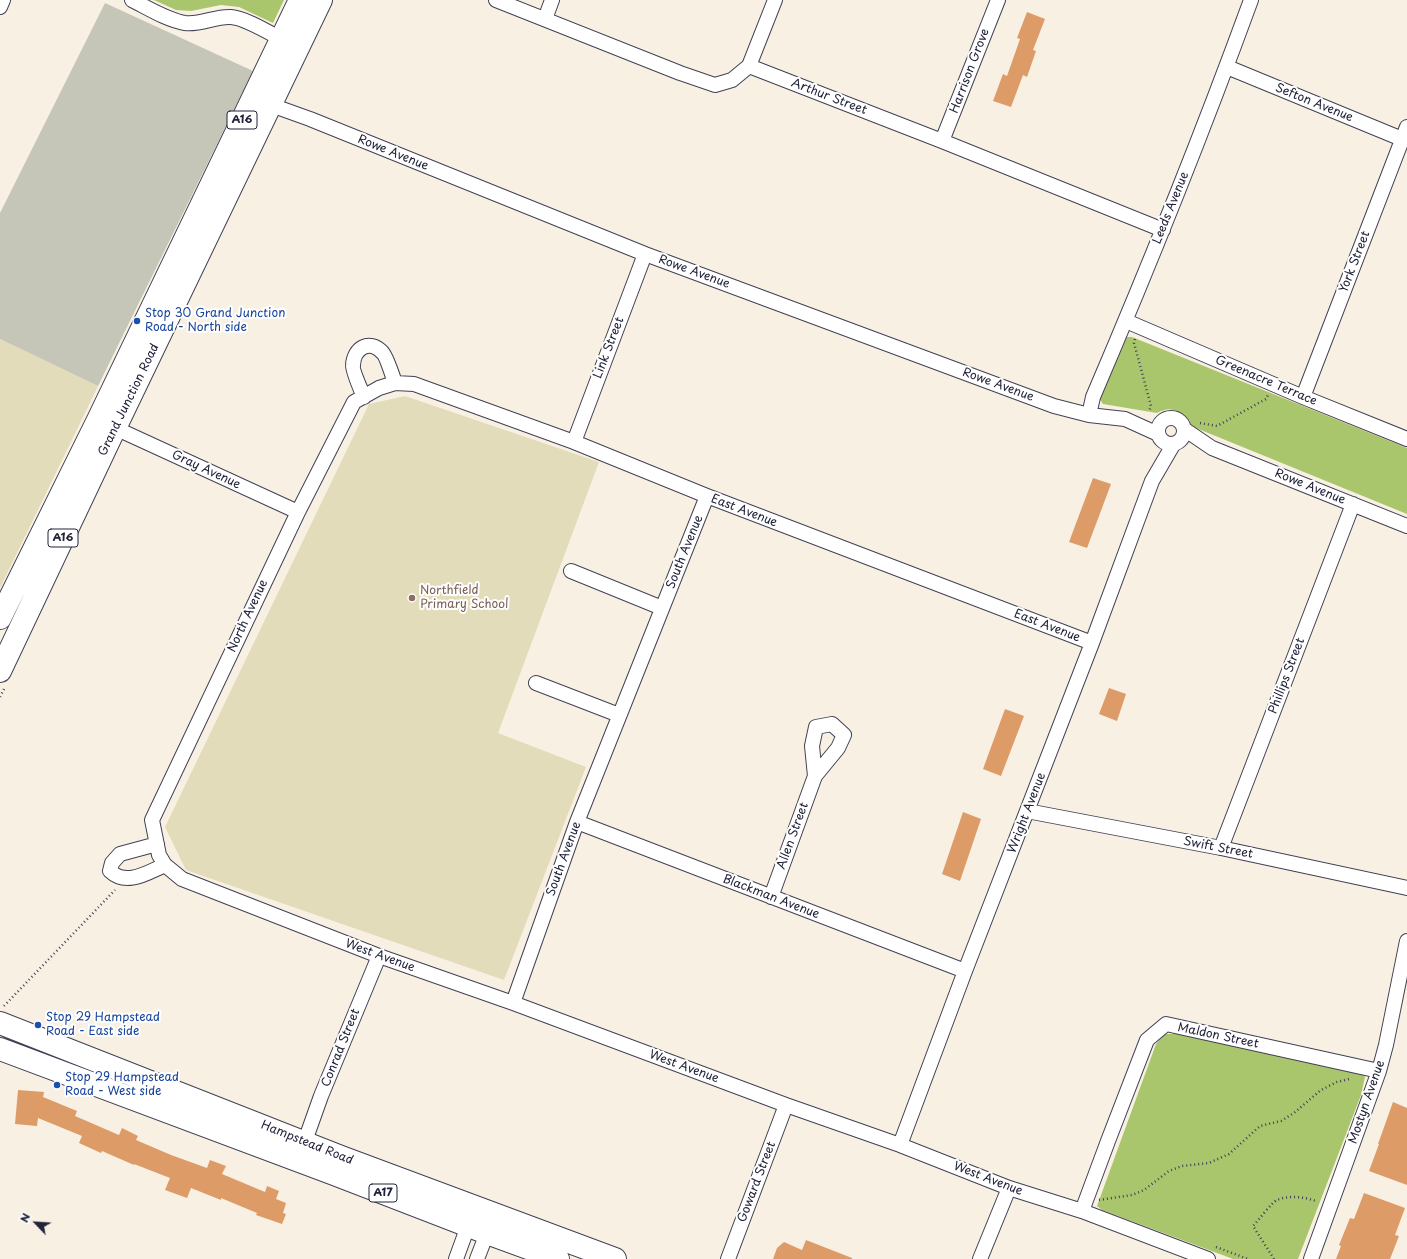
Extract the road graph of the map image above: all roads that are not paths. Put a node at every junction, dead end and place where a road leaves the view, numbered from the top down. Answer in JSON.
{"nodes":[{"id":1,"x":3,"y":0,"type":"edge"},
{"id":2,"x":132,"y":0,"type":"edge"},
{"id":3,"x":300,"y":0,"type":"edge"},
{"id":4,"x":321,"y":0,"type":"edge"},
{"id":5,"x":496,"y":0,"type":"edge"},
{"id":6,"x":552,"y":0,"type":"edge"},
{"id":7,"x":775,"y":0,"type":"edge"},
{"id":8,"x":998,"y":0,"type":"edge"},
{"id":9,"x":1251,"y":0,"type":"edge"},
{"id":10,"x":0,"y":7,"type":"edge"},
{"id":11,"x":545,"y":18,"type":"junction"},
{"id":12,"x":290,"y":43,"type":"junction"},
{"id":13,"x":749,"y":66,"type":"junction"},
{"id":14,"x":1227,"y":67,"type":"junction"},
{"id":15,"x":271,"y":105,"type":"junction"},
{"id":16,"x":1404,"y":133,"type":"edge"},
{"id":17,"x":942,"y":141,"type":"junction"},
{"id":18,"x":212,"y":205,"type":"junction"},
{"id":19,"x":1163,"y":230,"type":"junction"},
{"id":20,"x":645,"y":254,"type":"junction"},
{"id":21,"x":1126,"y":321,"type":"junction"},
{"id":22,"x":395,"y":383,"type":"junction"},
{"id":23,"x":379,"y":388,"type":"joint"},
{"id":24,"x":364,"y":397,"type":"junction"},
{"id":25,"x":1303,"y":397,"type":"junction"},
{"id":26,"x":1089,"y":415,"type":"junction"},
{"id":27,"x":106,"y":424,"type":"junction"},
{"id":28,"x":1190,"y":429,"type":"junction"},
{"id":29,"x":1166,"y":436,"type":"junction"},
{"id":30,"x":1407,"y":439,"type":"edge"},
{"id":31,"x":574,"y":442,"type":"junction"},
{"id":32,"x":1212,"y":448,"type":"junction"},
{"id":33,"x":707,"y":496,"type":"junction"},
{"id":34,"x":1353,"y":504,"type":"junction"},
{"id":35,"x":298,"y":512,"type":"junction"},
{"id":36,"x":1407,"y":526,"type":"edge"},
{"id":37,"x":571,"y":571,"type":"dead end"},
{"id":38,"x":662,"y":608,"type":"junction"},
{"id":39,"x":0,"y":618,"type":"edge"},
{"id":40,"x":1092,"y":643,"type":"junction"},
{"id":41,"x":0,"y":671,"type":"edge"},
{"id":42,"x":536,"y":683,"type":"dead end"},
{"id":43,"x":620,"y":715,"type":"junction"},
{"id":44,"x":815,"y":776,"type":"dead end"},
{"id":45,"x":1027,"y":811,"type":"junction"},
{"id":46,"x":577,"y":822,"type":"junction"},
{"id":47,"x":1221,"y":848,"type":"junction"},
{"id":48,"x":160,"y":855,"type":"junction"},
{"id":49,"x":1407,"y":888,"type":"edge"},
{"id":50,"x":771,"y":897,"type":"junction"},
{"id":51,"x":1407,"y":941,"type":"edge"},
{"id":52,"x":379,"y":956,"type":"junction"},
{"id":53,"x":965,"y":971,"type":"junction"},
{"id":54,"x":513,"y":1003,"type":"junction"},
{"id":55,"x":0,"y":1016,"type":"edge"},
{"id":56,"x":0,"y":1049,"type":"edge"},
{"id":57,"x":1379,"y":1071,"type":"junction"},
{"id":58,"x":786,"y":1105,"type":"junction"},
{"id":59,"x":900,"y":1145,"type":"junction"},
{"id":60,"x":301,"y":1151,"type":"junction"},
{"id":61,"x":1009,"y":1188,"type":"junction"},
{"id":62,"x":1082,"y":1211,"type":"junction"},
{"id":63,"x":481,"y":1220,"type":"junction"},
{"id":64,"x":456,"y":1259,"type":"edge"},
{"id":65,"x":477,"y":1259,"type":"edge"},
{"id":66,"x":558,"y":1259,"type":"edge"},
{"id":67,"x":615,"y":1259,"type":"edge"},
{"id":68,"x":728,"y":1259,"type":"edge"},
{"id":69,"x":980,"y":1259,"type":"edge"},
{"id":70,"x":1208,"y":1259,"type":"edge"},
{"id":71,"x":1311,"y":1259,"type":"edge"}],
"edges":[{"from":1,"to":10,"type":"street"},
{"from":2,"to":12,"type":"street"},
{"from":3,"to":12,"type":"highway","name":"Grand Junction Road","number":"A16"},
{"from":4,"to":12,"type":"highway","name":"Grand Junction Road","number":"A16"},
{"from":5,"to":11,"type":"street"},
{"from":6,"to":11,"type":"street"},
{"from":7,"to":13,"type":"street"},
{"from":8,"to":17,"type":"street","name":"Harrison Grove"},
{"from":9,"to":14,"type":"street","name":"Leeds Avenue"},
{"from":11,"to":13,"type":"street"},
{"from":12,"to":15,"type":"highway","name":"Grand Junction Road","number":"A16"},
{"from":12,"to":18,"type":"highway","name":"Grand Junction Road","number":"A16"},
{"from":13,"to":17,"type":"street","name":"Arthur Street"},
{"from":14,"to":16,"type":"street","name":"Sefton Avenue"},
{"from":14,"to":19,"type":"street","name":"Leeds Avenue"},
{"from":15,"to":18,"type":"highway","name":"Grand Junction Road","number":"A16"},
{"from":15,"to":20,"type":"street","name":"Rowe Avenue"},
{"from":16,"to":25,"type":"street","name":"York Street"},
{"from":17,"to":19,"type":"street","name":"Arthur Street"},
{"from":18,"to":27,"type":"highway","name":"Grand Junction Road","number":"A16"},
{"from":19,"to":21,"type":"street","name":"Leeds Avenue"},
{"from":20,"to":26,"type":"street","name":"Rowe Avenue"},
{"from":20,"to":31,"type":"street","name":"Link Street"},
{"from":21,"to":25,"type":"street","name":"Greenacre Terrace"},
{"from":21,"to":26,"type":"street","name":"Leeds Avenue"},
{"from":22,"to":23,"type":"street","name":"East Avenue"},
{"from":22,"to":24,"type":"street"},
{"from":22,"to":31,"type":"street","name":"East Avenue"},
{"from":23,"to":24,"type":"street","name":"North Avenue"},
{"from":24,"to":35,"type":"street","name":"North Avenue"},
{"from":25,"to":30,"type":"street","name":"Greenacre Terrace"},
{"from":26,"to":29,"type":"street","name":"Rowe Avenue"},
{"from":27,"to":35,"type":"street","name":"Gray Avenue"},
{"from":27,"to":39,"type":"highway","name":"Grand Junction Road","number":"A16"},
{"from":27,"to":41,"type":"highway","name":"Grand Junction Road","number":"A16"},
{"from":28,"to":29,"type":"street","name":"Wright Avenue"},
{"from":28,"to":29,"type":"street","name":"Rowe Avenue"},
{"from":28,"to":32,"type":"street","name":"Rowe Avenue"},
{"from":29,"to":32,"type":"street","name":"Rowe Avenue"},
{"from":29,"to":40,"type":"street","name":"Wright Avenue"},
{"from":31,"to":33,"type":"street","name":"East Avenue"},
{"from":32,"to":34,"type":"street","name":"Rowe Avenue"},
{"from":33,"to":38,"type":"street","name":"South Avenue"},
{"from":33,"to":40,"type":"street","name":"East Avenue"},
{"from":34,"to":36,"type":"street","name":"Rowe Avenue"},
{"from":34,"to":47,"type":"street","name":"Phillips Street"},
{"from":35,"to":48,"type":"street","name":"North Avenue"},
{"from":37,"to":38,"type":"street"},
{"from":38,"to":43,"type":"street","name":"South Avenue"},
{"from":40,"to":45,"type":"street","name":"Wright Avenue"},
{"from":42,"to":43,"type":"street"},
{"from":43,"to":46,"type":"street","name":"South Avenue"},
{"from":44,"to":50,"type":"street","name":"Allen Street"},
{"from":45,"to":47,"type":"street","name":"Swift Street"},
{"from":45,"to":53,"type":"street","name":"Wright Avenue"},
{"from":46,"to":50,"type":"street","name":"Blackman Avenue"},
{"from":46,"to":54,"type":"street","name":"South Avenue"},
{"from":47,"to":49,"type":"street","name":"Swift Street"},
{"from":48,"to":48,"type":"street"},
{"from":48,"to":52,"type":"street","name":"West Avenue"},
{"from":50,"to":53,"type":"street","name":"Blackman Avenue"},
{"from":51,"to":57,"type":"street","name":"Mostyn Avenue"},
{"from":52,"to":54,"type":"street","name":"West Avenue"},
{"from":52,"to":60,"type":"street","name":"Conrad Street"},
{"from":53,"to":59,"type":"street","name":"Wright Avenue"},
{"from":54,"to":58,"type":"street","name":"West Avenue"},
{"from":55,"to":60,"type":"highway","name":"Hampstead Road","number":"A17"},
{"from":56,"to":60,"type":"highway","name":"Hampstead Road","number":"A17"},
{"from":57,"to":62,"type":"street","name":"Maldon Street"},
{"from":57,"to":71,"type":"street","name":"Mostyn Avenue"},
{"from":58,"to":59,"type":"street","name":"West Avenue"},
{"from":58,"to":68,"type":"street","name":"Goward Street"},
{"from":59,"to":61,"type":"street","name":"West Avenue"},
{"from":60,"to":63,"type":"highway","name":"Hampstead Road","number":"A17"},
{"from":61,"to":62,"type":"street","name":"West Avenue"},
{"from":61,"to":69,"type":"street"},
{"from":62,"to":70,"type":"street","name":"West Avenue"},
{"from":63,"to":64,"type":"street"},
{"from":63,"to":65,"type":"street"},
{"from":63,"to":66,"type":"highway","name":"Hampstead Road","number":"A17"},
{"from":63,"to":67,"type":"highway","name":"Hampstead Road","number":"A17"}]}
